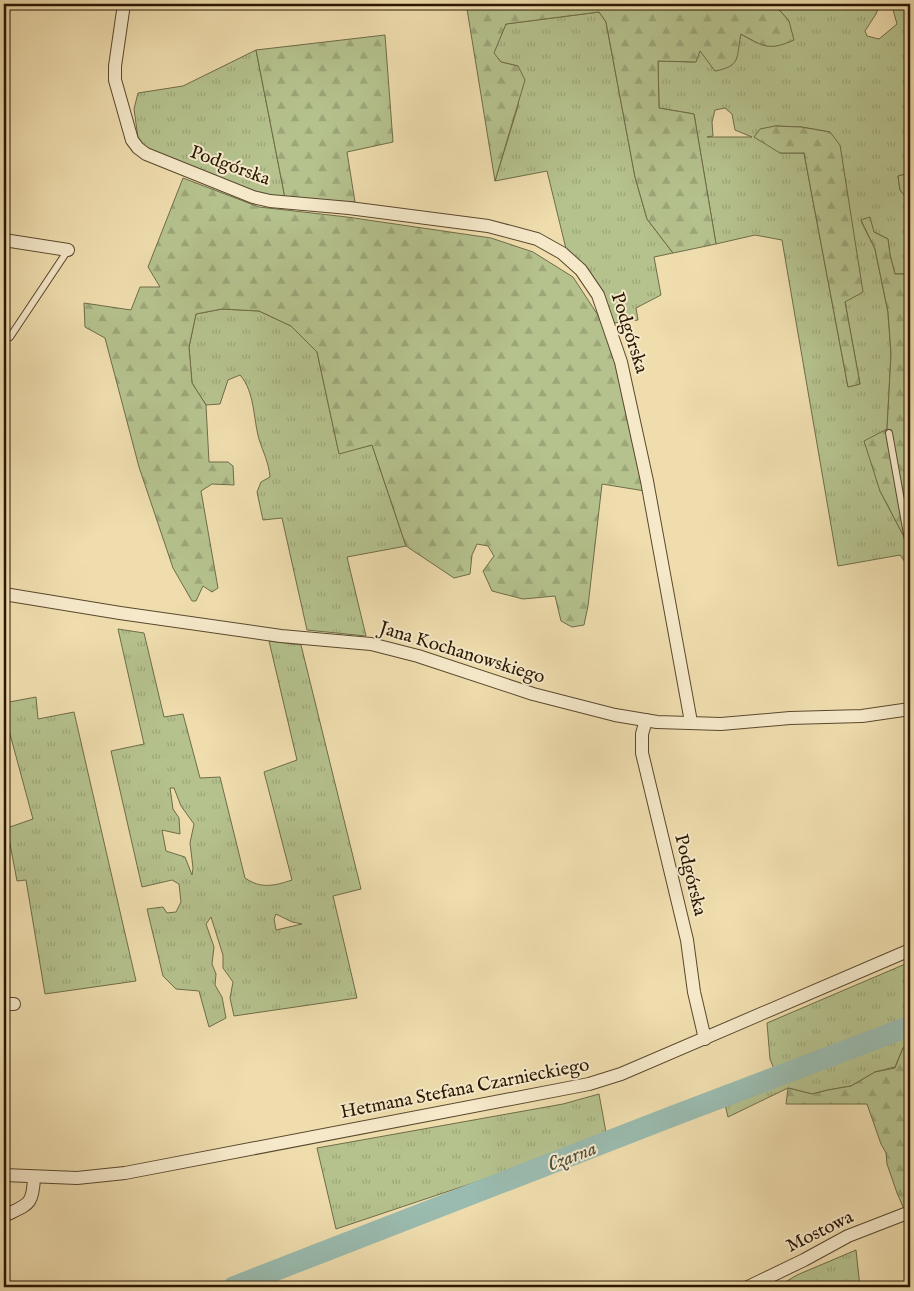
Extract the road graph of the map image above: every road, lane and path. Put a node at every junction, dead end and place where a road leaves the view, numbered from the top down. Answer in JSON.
{"nodes":[{"id":1,"x":124,"y":4,"type":"edge"},
{"id":2,"x":4,"y":240,"type":"edge"},
{"id":3,"x":68,"y":250,"type":"joint"},
{"id":4,"x":10,"y":336,"type":"dead end"},
{"id":5,"x":889,"y":433,"type":"dead end"},
{"id":6,"x":910,"y":551,"type":"edge"},
{"id":7,"x":4,"y":594,"type":"edge"},
{"id":8,"x":910,"y":709,"type":"edge"},
{"id":9,"x":646,"y":720,"type":"junction"},
{"id":10,"x":691,"y":722,"type":"junction"},
{"id":11,"x":910,"y":950,"type":"edge"},
{"id":12,"x":704,"y":1039,"type":"junction"},
{"id":13,"x":4,"y":1175,"type":"edge"},
{"id":14,"x":34,"y":1177,"type":"junction"},
{"id":15,"x":910,"y":1212,"type":"edge"},
{"id":16,"x":4,"y":1216,"type":"edge"},
{"id":17,"x":754,"y":1286,"type":"edge"}],
"edges":[{"from":1,"to":10,"type":"street","name":"Podgórska"},
{"from":2,"to":3,"type":"street"},
{"from":3,"to":4,"type":"lane"},
{"from":5,"to":6,"type":"lane"},
{"from":7,"to":9,"type":"street","name":"Jana Kochanowskiego"},
{"from":8,"to":10,"type":"street","name":"Jana Kochanowskiego"},
{"from":9,"to":10,"type":"street","name":"Jana Kochanowskiego"},
{"from":9,"to":12,"type":"street","name":"Podgórska"},
{"from":11,"to":12,"type":"street","name":"Hetmana Stefana Czarnieckiego"},
{"from":12,"to":14,"type":"street","name":"Hetmana Stefana Czarnieckiego"},
{"from":13,"to":14,"type":"street","name":"Hetmana Stefana Czarnieckiego"},
{"from":14,"to":16,"type":"street"},
{"from":15,"to":17,"type":"street","name":"Mostowa"}]}
